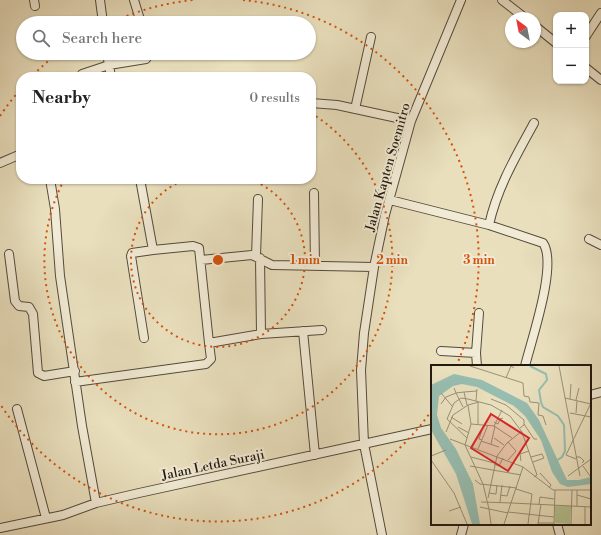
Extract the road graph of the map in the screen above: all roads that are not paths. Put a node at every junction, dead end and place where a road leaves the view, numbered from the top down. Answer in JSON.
{"nodes":[{"id":1,"x":100,"y":0,"type":"edge"},
{"id":2,"x":134,"y":0,"type":"edge"},
{"id":3,"x":461,"y":0,"type":"edge"},
{"id":4,"x":502,"y":0,"type":"edge"},
{"id":5,"x":517,"y":12,"type":"edge"},
{"id":6,"x":601,"y":13,"type":"edge"},
{"id":7,"x":102,"y":16,"type":"edge"},
{"id":8,"x":139,"y":16,"type":"edge"},
{"id":9,"x":541,"y":31,"type":"edge"},
{"id":10,"x":589,"y":31,"type":"edge"},
{"id":11,"x":371,"y":37,"type":"dead end"},
{"id":12,"x":553,"y":41,"type":"edge"},
{"id":13,"x":108,"y":60,"type":"edge"},
{"id":14,"x":140,"y":60,"type":"edge"},
{"id":15,"x":109,"y":65,"type":"junction"},
{"id":16,"x":589,"y":70,"type":"edge"},
{"id":17,"x":88,"y":72,"type":"edge"},
{"id":18,"x":110,"y":72,"type":"edge"},
{"id":19,"x":601,"y":80,"type":"edge"},
{"id":20,"x":316,"y":104,"type":"edge"},
{"id":21,"x":355,"y":108,"type":"junction"},
{"id":22,"x":411,"y":121,"type":"junction"},
{"id":23,"x":534,"y":124,"type":"dead end"},
{"id":24,"x":16,"y":156,"type":"edge"},
{"id":25,"x":0,"y":163,"type":"edge"},
{"id":26,"x":51,"y":184,"type":"edge"},
{"id":27,"x":141,"y":184,"type":"edge"},
{"id":28,"x":314,"y":193,"type":"dead end"},
{"id":29,"x":258,"y":199,"type":"dead end"},
{"id":30,"x":390,"y":200,"type":"junction"},
{"id":31,"x":489,"y":225,"type":"junction"},
{"id":32,"x":589,"y":239,"type":"dead end"},
{"id":33,"x":601,"y":245,"type":"edge"},
{"id":34,"x":153,"y":250,"type":"junction"},
{"id":35,"x":9,"y":254,"type":"dead end"},
{"id":36,"x":258,"y":257,"type":"junction"},
{"id":37,"x":201,"y":260,"type":"junction"},
{"id":38,"x":315,"y":265,"type":"junction"},
{"id":39,"x":374,"y":267,"type":"junction"},
{"id":40,"x":479,"y":312,"type":"dead end"},
{"id":41,"x":322,"y":330,"type":"dead end"},
{"id":42,"x":303,"y":331,"type":"junction"},
{"id":43,"x":262,"y":334,"type":"junction"},
{"id":44,"x":144,"y":338,"type":"dead end"},
{"id":45,"x":209,"y":343,"type":"junction"},
{"id":46,"x":441,"y":351,"type":"dead end"},
{"id":47,"x":476,"y":353,"type":"junction"},
{"id":48,"x":476,"y":365,"type":"edge"},
{"id":49,"x":525,"y":365,"type":"edge"},
{"id":50,"x":75,"y":371,"type":"junction"},
{"id":51,"x":75,"y":382,"type":"junction"},
{"id":52,"x":601,"y":392,"type":"edge"},
{"id":53,"x":591,"y":395,"type":"edge"},
{"id":54,"x":17,"y":410,"type":"dead end"},
{"id":55,"x":431,"y":429,"type":"edge"},
{"id":56,"x":364,"y":444,"type":"junction"},
{"id":57,"x":315,"y":455,"type":"junction"},
{"id":58,"x":96,"y":504,"type":"junction"},
{"id":59,"x":46,"y":518,"type":"junction"},
{"id":60,"x":464,"y":525,"type":"edge"},
{"id":61,"x":558,"y":525,"type":"edge"},
{"id":62,"x":0,"y":528,"type":"edge"},
{"id":63,"x":382,"y":535,"type":"edge"},
{"id":64,"x":461,"y":535,"type":"edge"},
{"id":65,"x":560,"y":535,"type":"edge"}],
"edges":[{"from":1,"to":7,"type":"street"},
{"from":2,"to":8,"type":"street"},
{"from":3,"to":22,"type":"street","name":"Jalan Kapten Soemitro"},
{"from":4,"to":5,"type":"street"},
{"from":6,"to":10,"type":"street"},
{"from":9,"to":12,"type":"street"},
{"from":11,"to":21,"type":"street"},
{"from":13,"to":15,"type":"street"},
{"from":14,"to":15,"type":"street"},
{"from":15,"to":17,"type":"street"},
{"from":15,"to":18,"type":"street"},
{"from":16,"to":19,"type":"street"},
{"from":20,"to":21,"type":"street"},
{"from":21,"to":22,"type":"street"},
{"from":22,"to":30,"type":"street","name":"Jalan Kapten Soemitro"},
{"from":23,"to":31,"type":"street"},
{"from":24,"to":25,"type":"street"},
{"from":26,"to":50,"type":"street"},
{"from":27,"to":34,"type":"street"},
{"from":28,"to":38,"type":"street"},
{"from":29,"to":36,"type":"street"},
{"from":30,"to":31,"type":"street"},
{"from":30,"to":39,"type":"street","name":"Jalan Kapten Soemitro"},
{"from":31,"to":49,"type":"street"},
{"from":32,"to":33,"type":"street"},
{"from":34,"to":37,"type":"street"},
{"from":34,"to":44,"type":"street"},
{"from":35,"to":50,"type":"street"},
{"from":36,"to":37,"type":"street"},
{"from":36,"to":38,"type":"street"},
{"from":36,"to":43,"type":"street"},
{"from":37,"to":45,"type":"street"},
{"from":38,"to":39,"type":"street"},
{"from":39,"to":56,"type":"street","name":"Jalan Kapten Soemitro"},
{"from":40,"to":47,"type":"street"},
{"from":41,"to":42,"type":"street"},
{"from":42,"to":43,"type":"street"},
{"from":42,"to":57,"type":"street"},
{"from":43,"to":45,"type":"street"},
{"from":45,"to":51,"type":"street"},
{"from":46,"to":47,"type":"street"},
{"from":47,"to":48,"type":"street"},
{"from":50,"to":51,"type":"street"},
{"from":51,"to":58,"type":"street"},
{"from":52,"to":53,"type":"street"},
{"from":54,"to":59,"type":"street"},
{"from":55,"to":56,"type":"street","name":"Jalan Letda Suraji"},
{"from":56,"to":57,"type":"street","name":"Jalan Letda Suraji"},
{"from":56,"to":63,"type":"street","name":"Jalan Kapten Soemitro"},
{"from":57,"to":58,"type":"street","name":"Jalan Letda Suraji"},
{"from":58,"to":59,"type":"street","name":"Jalan Letda Suraji"},
{"from":59,"to":62,"type":"street","name":"Jalan Letda Suraji"},
{"from":60,"to":64,"type":"street"},
{"from":61,"to":65,"type":"street"}]}
